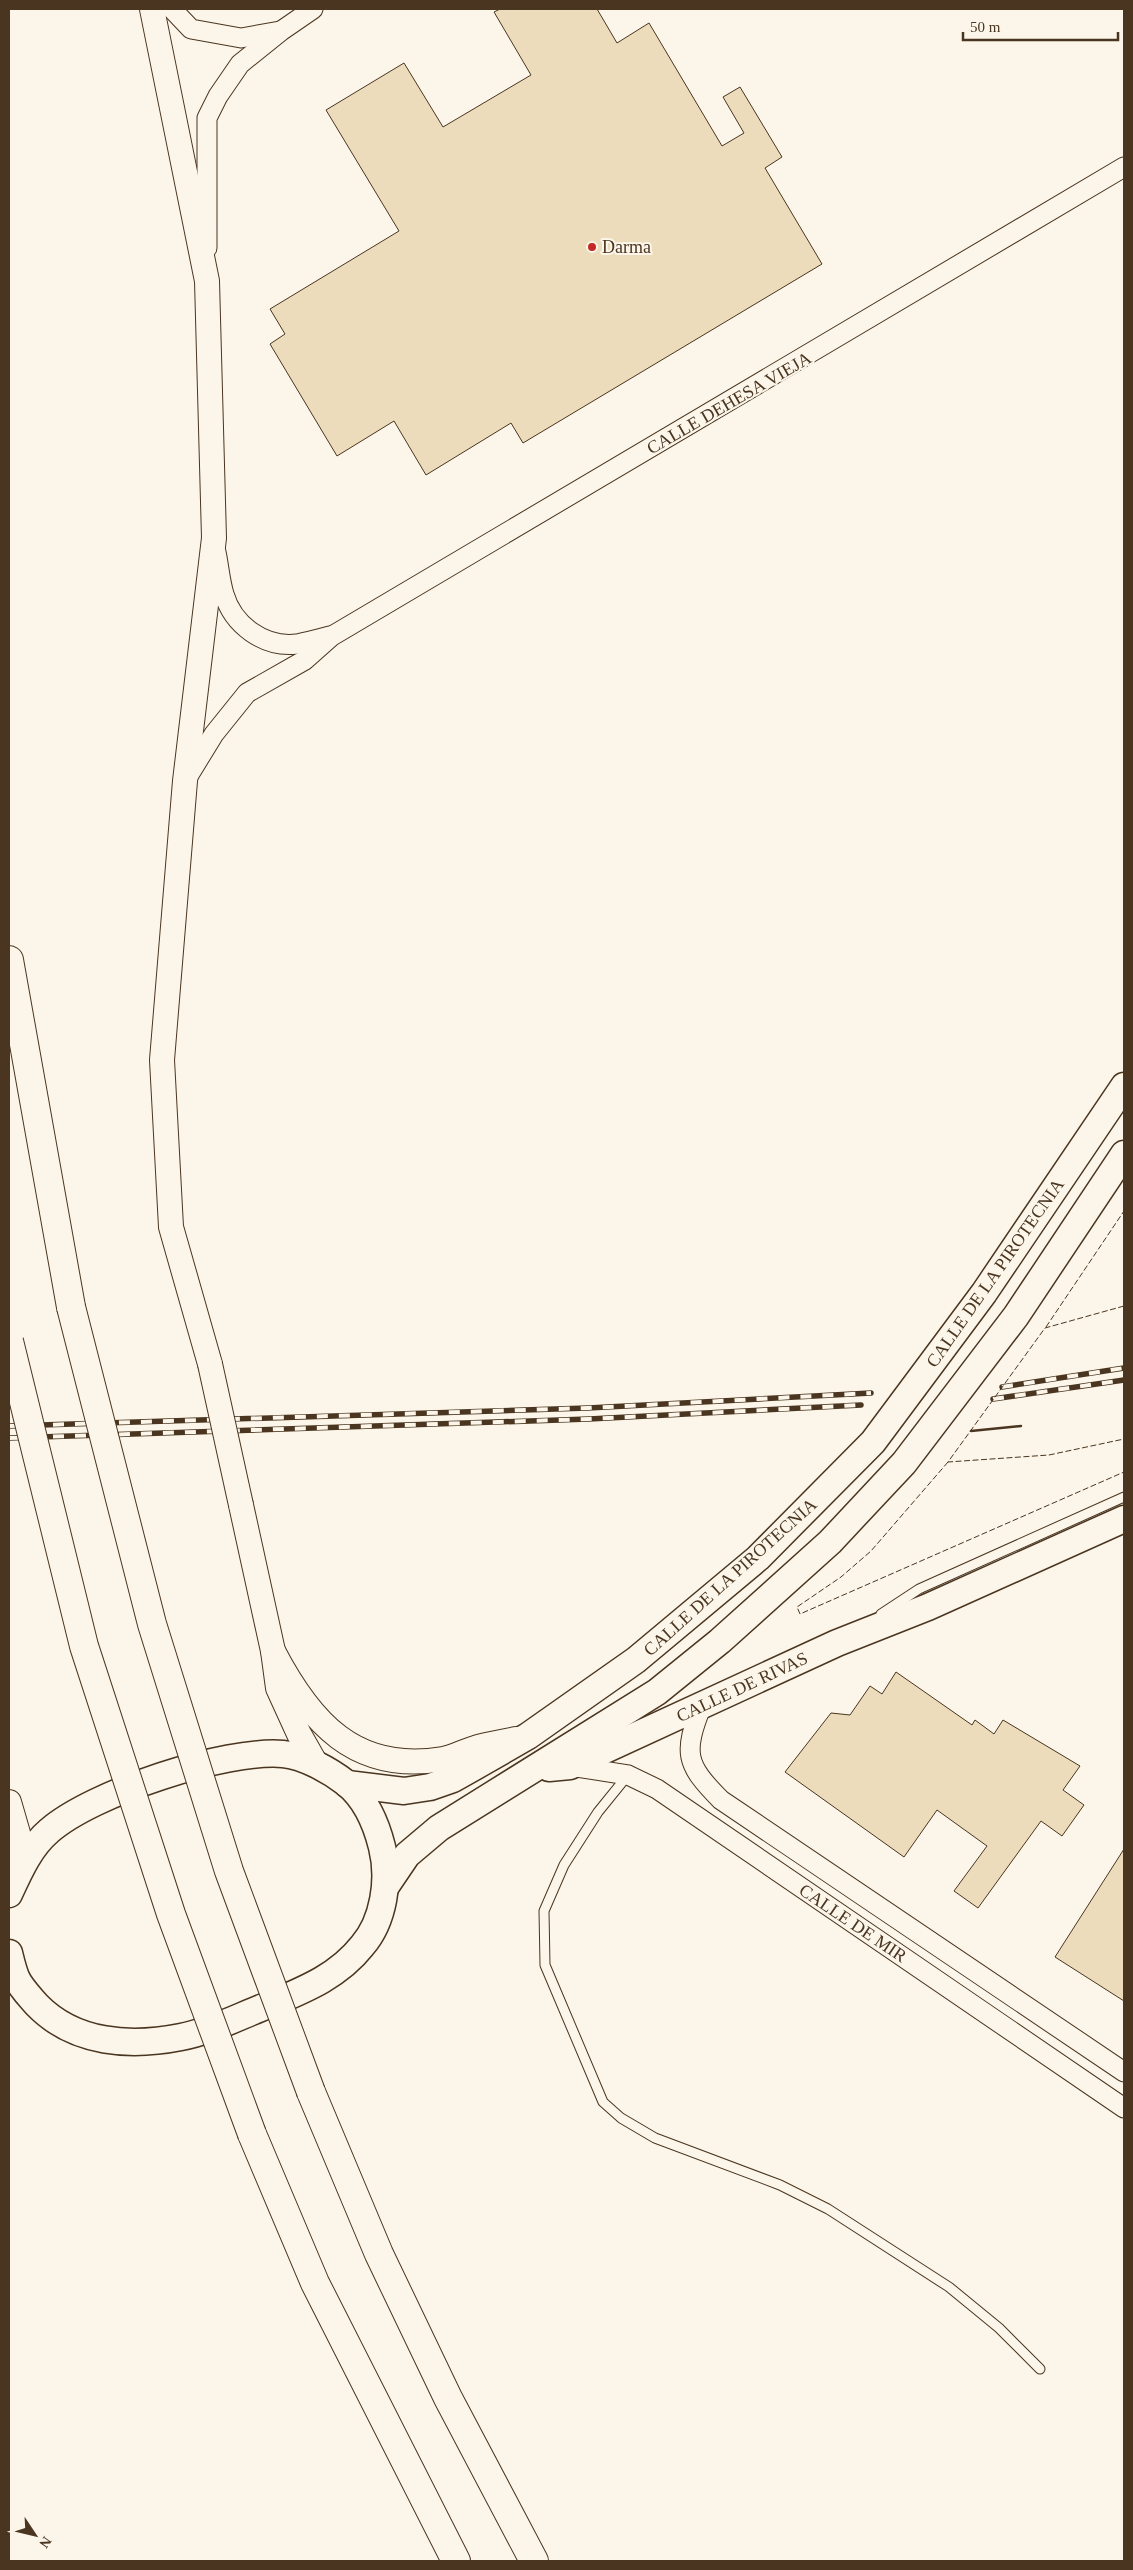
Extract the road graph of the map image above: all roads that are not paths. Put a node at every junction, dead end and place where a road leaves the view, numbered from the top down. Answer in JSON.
{"nodes":[{"id":1,"x":152,"y":9,"type":"edge"},
{"id":2,"x":172,"y":9,"type":"edge"},
{"id":3,"x":313,"y":9,"type":"edge"},
{"id":4,"x":281,"y":30,"type":"junction"},
{"id":5,"x":1124,"y":167,"type":"edge"},
{"id":6,"x":207,"y":282,"type":"junction"},
{"id":7,"x":214,"y":538,"type":"junction"},
{"id":8,"x":332,"y":636,"type":"junction"},
{"id":9,"x":185,"y":781,"type":"junction"},
{"id":10,"x":9,"y":960,"type":"edge"},
{"id":11,"x":1124,"y":1086,"type":"edge"},
{"id":12,"x":1124,"y":1154,"type":"edge"},
{"id":13,"x":9,"y":1341,"type":"edge"},
{"id":14,"x":1124,"y":1497,"type":"edge"},
{"id":15,"x":1124,"y":1519,"type":"edge"},
{"id":16,"x":837,"y":1643,"type":"junction"},
{"id":17,"x":273,"y":1651,"type":"junction"},
{"id":18,"x":702,"y":1705,"type":"junction"},
{"id":19,"x":528,"y":1736,"type":"junction"},
{"id":20,"x":316,"y":1764,"type":"junction"},
{"id":21,"x":570,"y":1766,"type":"junction"},
{"id":22,"x":536,"y":1768,"type":"junction"},
{"id":23,"x":628,"y":1775,"type":"junction"},
{"id":24,"x":347,"y":1784,"type":"junction"},
{"id":25,"x":9,"y":1802,"type":"edge"},
{"id":26,"x":22,"y":1866,"type":"junction"},
{"id":27,"x":386,"y":1886,"type":"junction"},
{"id":28,"x":9,"y":1894,"type":"edge"},
{"id":29,"x":9,"y":1953,"type":"edge"},
{"id":30,"x":20,"y":1998,"type":"edge"},
{"id":31,"x":1124,"y":2072,"type":"edge"},
{"id":32,"x":1124,"y":2108,"type":"edge"},
{"id":33,"x":1040,"y":2370,"type":"dead end"},
{"id":34,"x":456,"y":2561,"type":"edge"},
{"id":35,"x":534,"y":2561,"type":"edge"}],
"edges":[{"from":1,"to":6,"type":"street"},
{"from":2,"to":4,"type":"street"},
{"from":3,"to":4,"type":"street"},
{"from":4,"to":6,"type":"street"},
{"from":5,"to":8,"type":"street","name":"CALLE DEHESA VIEJA"},
{"from":6,"to":7,"type":"street"},
{"from":7,"to":8,"type":"street","name":"CALLE DEHESA VIEJA"},
{"from":7,"to":9,"type":"street"},
{"from":8,"to":9,"type":"street","name":"CALLE DEHESA VIEJA"},
{"from":9,"to":17,"type":"street","bridge":true},
{"from":10,"to":35,"type":"highway","bridge":true},
{"from":11,"to":19,"type":"main road","name":"CALLE DE LA PIROTECNIA"},
{"from":12,"to":22,"type":"main road"},
{"from":13,"to":34,"type":"highway","bridge":true},
{"from":14,"to":16,"type":"lane"},
{"from":15,"to":16,"type":"main road","name":"CALLE DE RIVAS"},
{"from":16,"to":18,"type":"main road","name":"CALLE DE RIVAS"},
{"from":17,"to":19,"type":"street"},
{"from":17,"to":20,"type":"street"},
{"from":18,"to":21,"type":"main road","name":"CALLE DE RIVAS"},
{"from":18,"to":31,"type":"street","name":"CALLE DE MIR"},
{"from":19,"to":24,"type":"main road","name":"CALLE DE LA PIROTECNIA"},
{"from":20,"to":24,"type":"main road"},
{"from":20,"to":26,"type":"main road"},
{"from":21,"to":22,"type":"main road","name":"CALLE DE RIVAS"},
{"from":21,"to":23,"type":"street","name":"CALLE DE MIR"},
{"from":22,"to":27,"type":"main road","name":"CALLE DE RIVAS"},
{"from":23,"to":32,"type":"street","name":"CALLE DE MIR"},
{"from":23,"to":33,"type":"lane"},
{"from":24,"to":27,"type":"main road"},
{"from":25,"to":26,"type":"street"},
{"from":26,"to":28,"type":"main road"},
{"from":27,"to":30,"type":"main road"},
{"from":29,"to":30,"type":"main road"}]}
